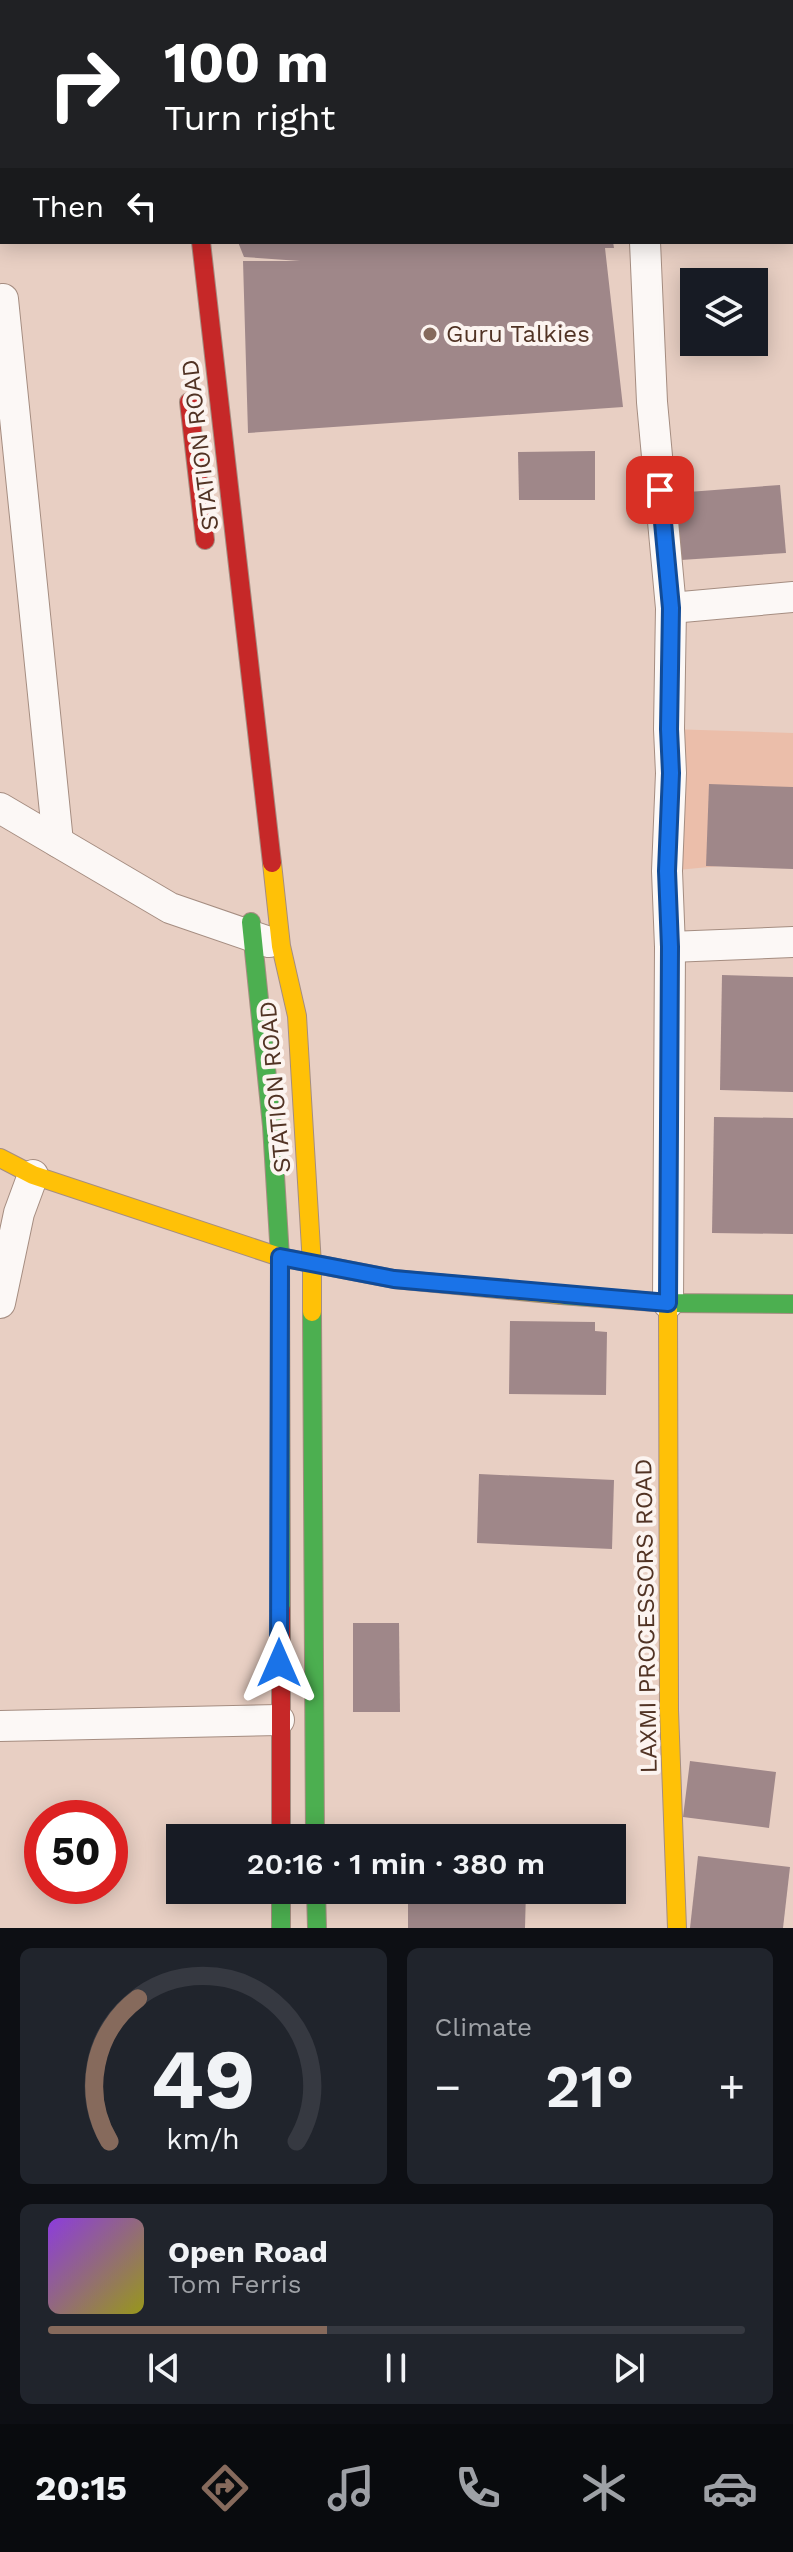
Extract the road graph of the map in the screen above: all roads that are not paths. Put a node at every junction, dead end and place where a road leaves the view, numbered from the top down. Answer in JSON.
{"nodes":[{"id":1,"x":201,"y":244,"type":"edge"},
{"id":2,"x":645,"y":244,"type":"edge"},
{"id":3,"x":3,"y":299,"type":"dead end"},
{"id":4,"x":186,"y":380,"type":"dead end"},
{"id":5,"x":207,"y":550,"type":"dead end"},
{"id":6,"x":793,"y":597,"type":"edge"},
{"id":7,"x":671,"y":608,"type":"junction"},
{"id":8,"x":0,"y":808,"type":"edge"},
{"id":9,"x":58,"y":842,"type":"junction"},
{"id":10,"x":261,"y":930,"type":"junction"},
{"id":11,"x":793,"y":942,"type":"edge"},
{"id":12,"x":670,"y":947,"type":"junction"},
{"id":13,"x":0,"y":1158,"type":"edge"},
{"id":14,"x":33,"y":1175,"type":"junction"},
{"id":15,"x":280,"y":1257,"type":"junction"},
{"id":16,"x":312,"y":1265,"type":"junction"},
{"id":17,"x":0,"y":1303,"type":"edge"},
{"id":18,"x":668,"y":1303,"type":"junction"},
{"id":19,"x":793,"y":1304,"type":"edge"},
{"id":20,"x":279,"y":1720,"type":"junction"},
{"id":21,"x":0,"y":1726,"type":"edge"},
{"id":22,"x":281,"y":1824,"type":"edge"},
{"id":23,"x":315,"y":1824,"type":"edge"},
{"id":24,"x":281,"y":1904,"type":"edge"},
{"id":25,"x":316,"y":1904,"type":"edge"},
{"id":26,"x":281,"y":1928,"type":"edge"},
{"id":27,"x":317,"y":1928,"type":"edge"},
{"id":28,"x":677,"y":1928,"type":"edge"}],
"edges":[{"from":1,"to":10,"type":"main road","name":"STATION ROAD"},
{"from":2,"to":7,"type":"street"},
{"from":3,"to":9,"type":"street"},
{"from":4,"to":5,"type":"main road","name":"STATION ROAD"},
{"from":6,"to":7,"type":"street"},
{"from":7,"to":12,"type":"street"},
{"from":8,"to":9,"type":"street"},
{"from":9,"to":10,"type":"street"},
{"from":10,"to":15,"type":"main road","name":"STATION ROAD"},
{"from":10,"to":16,"type":"main road","name":"STATION ROAD"},
{"from":11,"to":12,"type":"street"},
{"from":12,"to":18,"type":"street"},
{"from":13,"to":14,"type":"main road"},
{"from":14,"to":15,"type":"main road"},
{"from":14,"to":17,"type":"street"},
{"from":15,"to":16,"type":"main road"},
{"from":15,"to":20,"type":"main road","name":"STATION ROAD"},
{"from":16,"to":18,"type":"main road"},
{"from":16,"to":23,"type":"main road","name":"STATION ROAD"},
{"from":18,"to":19,"type":"main road"},
{"from":18,"to":28,"type":"main road","name":"LAXMI PROCESSORS ROAD"},
{"from":20,"to":21,"type":"street"},
{"from":20,"to":22,"type":"main road","name":"STATION ROAD"},
{"from":24,"to":26,"type":"main road"},
{"from":25,"to":27,"type":"main road"}]}
